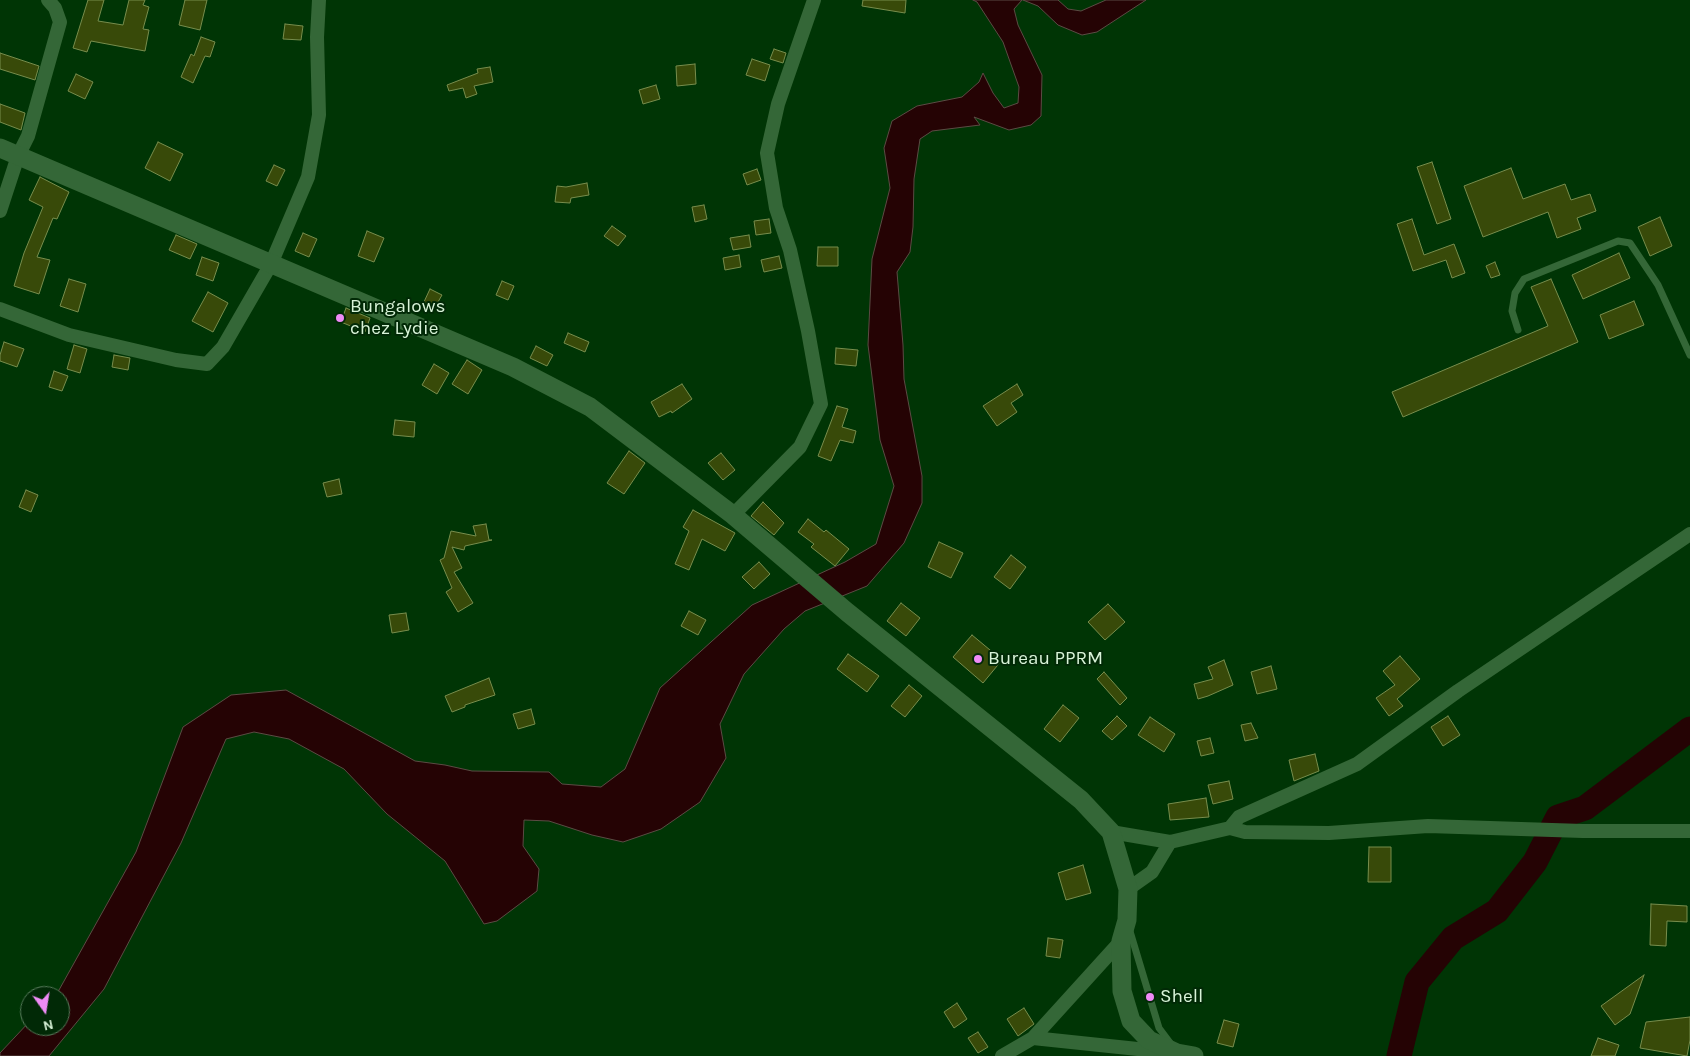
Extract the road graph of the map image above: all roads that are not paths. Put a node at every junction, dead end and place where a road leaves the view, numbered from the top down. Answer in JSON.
{"nodes":[{"id":1,"x":48,"y":0,"type":"edge"},
{"id":2,"x":319,"y":0,"type":"edge"},
{"id":3,"x":814,"y":0,"type":"edge"},
{"id":4,"x":0,"y":148,"type":"edge"},
{"id":5,"x":18,"y":156,"type":"junction"},
{"id":6,"x":0,"y":211,"type":"edge"},
{"id":7,"x":271,"y":264,"type":"junction"},
{"id":8,"x":0,"y":308,"type":"edge"},
{"id":9,"x":1518,"y":330,"type":"dead end"},
{"id":10,"x":1690,"y":355,"type":"edge"},
{"id":11,"x":733,"y":514,"type":"junction"},
{"id":12,"x":1690,"y":534,"type":"edge"},
{"id":13,"x":1230,"y":828,"type":"junction"},
{"id":14,"x":1690,"y":831,"type":"edge"},
{"id":15,"x":1111,"y":832,"type":"junction"},
{"id":16,"x":1170,"y":842,"type":"junction"},
{"id":17,"x":1128,"y":889,"type":"junction"},
{"id":18,"x":1127,"y":920,"type":"junction"},
{"id":19,"x":1121,"y":941,"type":"junction"},
{"id":20,"x":1033,"y":1038,"type":"junction"},
{"id":21,"x":1185,"y":1054,"type":"edge"},
{"id":22,"x":1002,"y":1056,"type":"edge"}],
"edges":[{"from":1,"to":5,"type":"street"},
{"from":2,"to":7,"type":"street"},
{"from":3,"to":11,"type":"street"},
{"from":4,"to":5,"type":"main road"},
{"from":5,"to":6,"type":"street"},
{"from":5,"to":7,"type":"main road"},
{"from":7,"to":8,"type":"street"},
{"from":7,"to":11,"type":"main road"},
{"from":9,"to":10,"type":"lane"},
{"from":11,"to":15,"type":"main road"},
{"from":12,"to":13,"type":"street"},
{"from":13,"to":14,"type":"street"},
{"from":13,"to":16,"type":"street"},
{"from":15,"to":16,"type":"street"},
{"from":15,"to":17,"type":"main road"},
{"from":16,"to":17,"type":"street"},
{"from":17,"to":18,"type":"main road"},
{"from":18,"to":19,"type":"main road"},
{"from":18,"to":21,"type":"lane"},
{"from":19,"to":20,"type":"street"},
{"from":19,"to":21,"type":"main road"},
{"from":20,"to":21,"type":"street"},
{"from":20,"to":22,"type":"street"}]}
